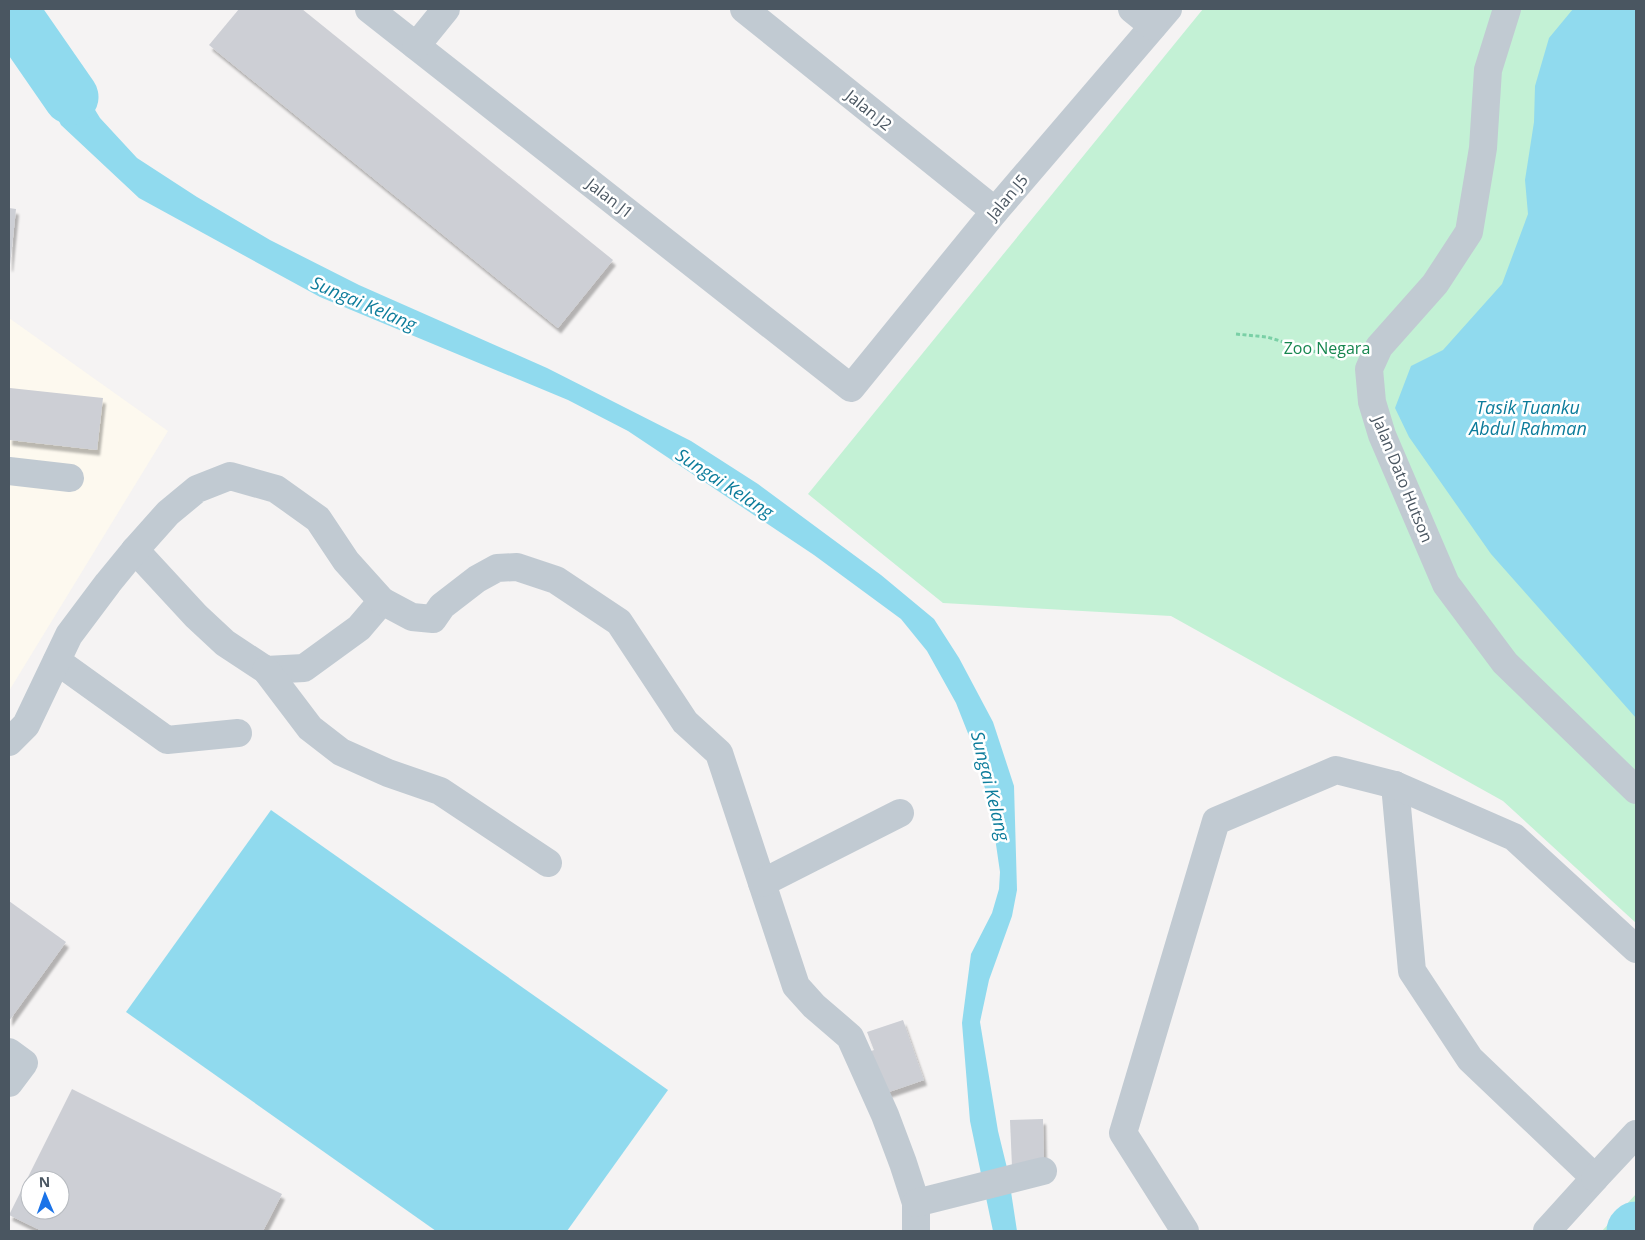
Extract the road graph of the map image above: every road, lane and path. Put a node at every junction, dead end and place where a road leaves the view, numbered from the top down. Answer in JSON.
{"nodes":[{"id":1,"x":369,"y":9,"type":"edge"},
{"id":2,"x":446,"y":9,"type":"edge"},
{"id":3,"x":744,"y":9,"type":"edge"},
{"id":4,"x":1132,"y":9,"type":"edge"},
{"id":5,"x":1507,"y":9,"type":"edge"},
{"id":6,"x":1160,"y":17,"type":"edge"},
{"id":7,"x":416,"y":46,"type":"junction"},
{"id":8,"x":995,"y":211,"type":"junction"},
{"id":9,"x":1236,"y":334,"type":"dead end"},
{"id":10,"x":1369,"y":369,"type":"junction"},
{"id":11,"x":851,"y":388,"type":"joint"},
{"id":12,"x":9,"y":471,"type":"edge"},
{"id":13,"x":70,"y":478,"type":"dead end"},
{"id":14,"x":135,"y":550,"type":"junction"},
{"id":15,"x":382,"y":602,"type":"junction"},
{"id":16,"x":57,"y":661,"type":"junction"},
{"id":17,"x":266,"y":670,"type":"junction"},
{"id":18,"x":238,"y":733,"type":"dead end"},
{"id":19,"x":9,"y":742,"type":"edge"},
{"id":20,"x":1395,"y":785,"type":"junction"},
{"id":21,"x":1636,"y":790,"type":"edge"},
{"id":22,"x":900,"y":813,"type":"dead end"},
{"id":23,"x":548,"y":863,"type":"dead end"},
{"id":24,"x":762,"y":884,"type":"junction"},
{"id":25,"x":1636,"y":949,"type":"edge"},
{"id":26,"x":9,"y":1052,"type":"edge"},
{"id":27,"x":9,"y":1083,"type":"edge"},
{"id":28,"x":1636,"y":1134,"type":"edge"},
{"id":29,"x":1043,"y":1170,"type":"dead end"},
{"id":30,"x":1595,"y":1178,"type":"junction"},
{"id":31,"x":916,"y":1203,"type":"junction"},
{"id":32,"x":916,"y":1231,"type":"edge"},
{"id":33,"x":1185,"y":1231,"type":"edge"},
{"id":34,"x":1547,"y":1231,"type":"edge"}],
"edges":[{"from":1,"to":7,"type":"street","name":"Jalan J1"},
{"from":2,"to":7,"type":"street"},
{"from":3,"to":8,"type":"street","name":"Jalan J2"},
{"from":4,"to":6,"type":"street"},
{"from":5,"to":10,"type":"street"},
{"from":6,"to":8,"type":"street","name":"Jalan J5"},
{"from":7,"to":11,"type":"street","name":"Jalan J1"},
{"from":8,"to":11,"type":"street","name":"Jalan J5"},
{"from":9,"to":10,"type":"path"},
{"from":10,"to":21,"type":"street","name":"Jalan Dato Hutson"},
{"from":12,"to":13,"type":"street"},
{"from":14,"to":15,"type":"street"},
{"from":14,"to":16,"type":"street"},
{"from":14,"to":17,"type":"street"},
{"from":15,"to":17,"type":"street"},
{"from":15,"to":24,"type":"street"},
{"from":16,"to":18,"type":"street"},
{"from":16,"to":19,"type":"street"},
{"from":17,"to":23,"type":"street"},
{"from":20,"to":25,"type":"street"},
{"from":20,"to":30,"type":"street"},
{"from":20,"to":33,"type":"street"},
{"from":22,"to":24,"type":"street"},
{"from":24,"to":31,"type":"street"},
{"from":26,"to":27,"type":"street"},
{"from":28,"to":30,"type":"street"},
{"from":29,"to":31,"type":"street"},
{"from":30,"to":34,"type":"street"},
{"from":31,"to":32,"type":"street"}]}
